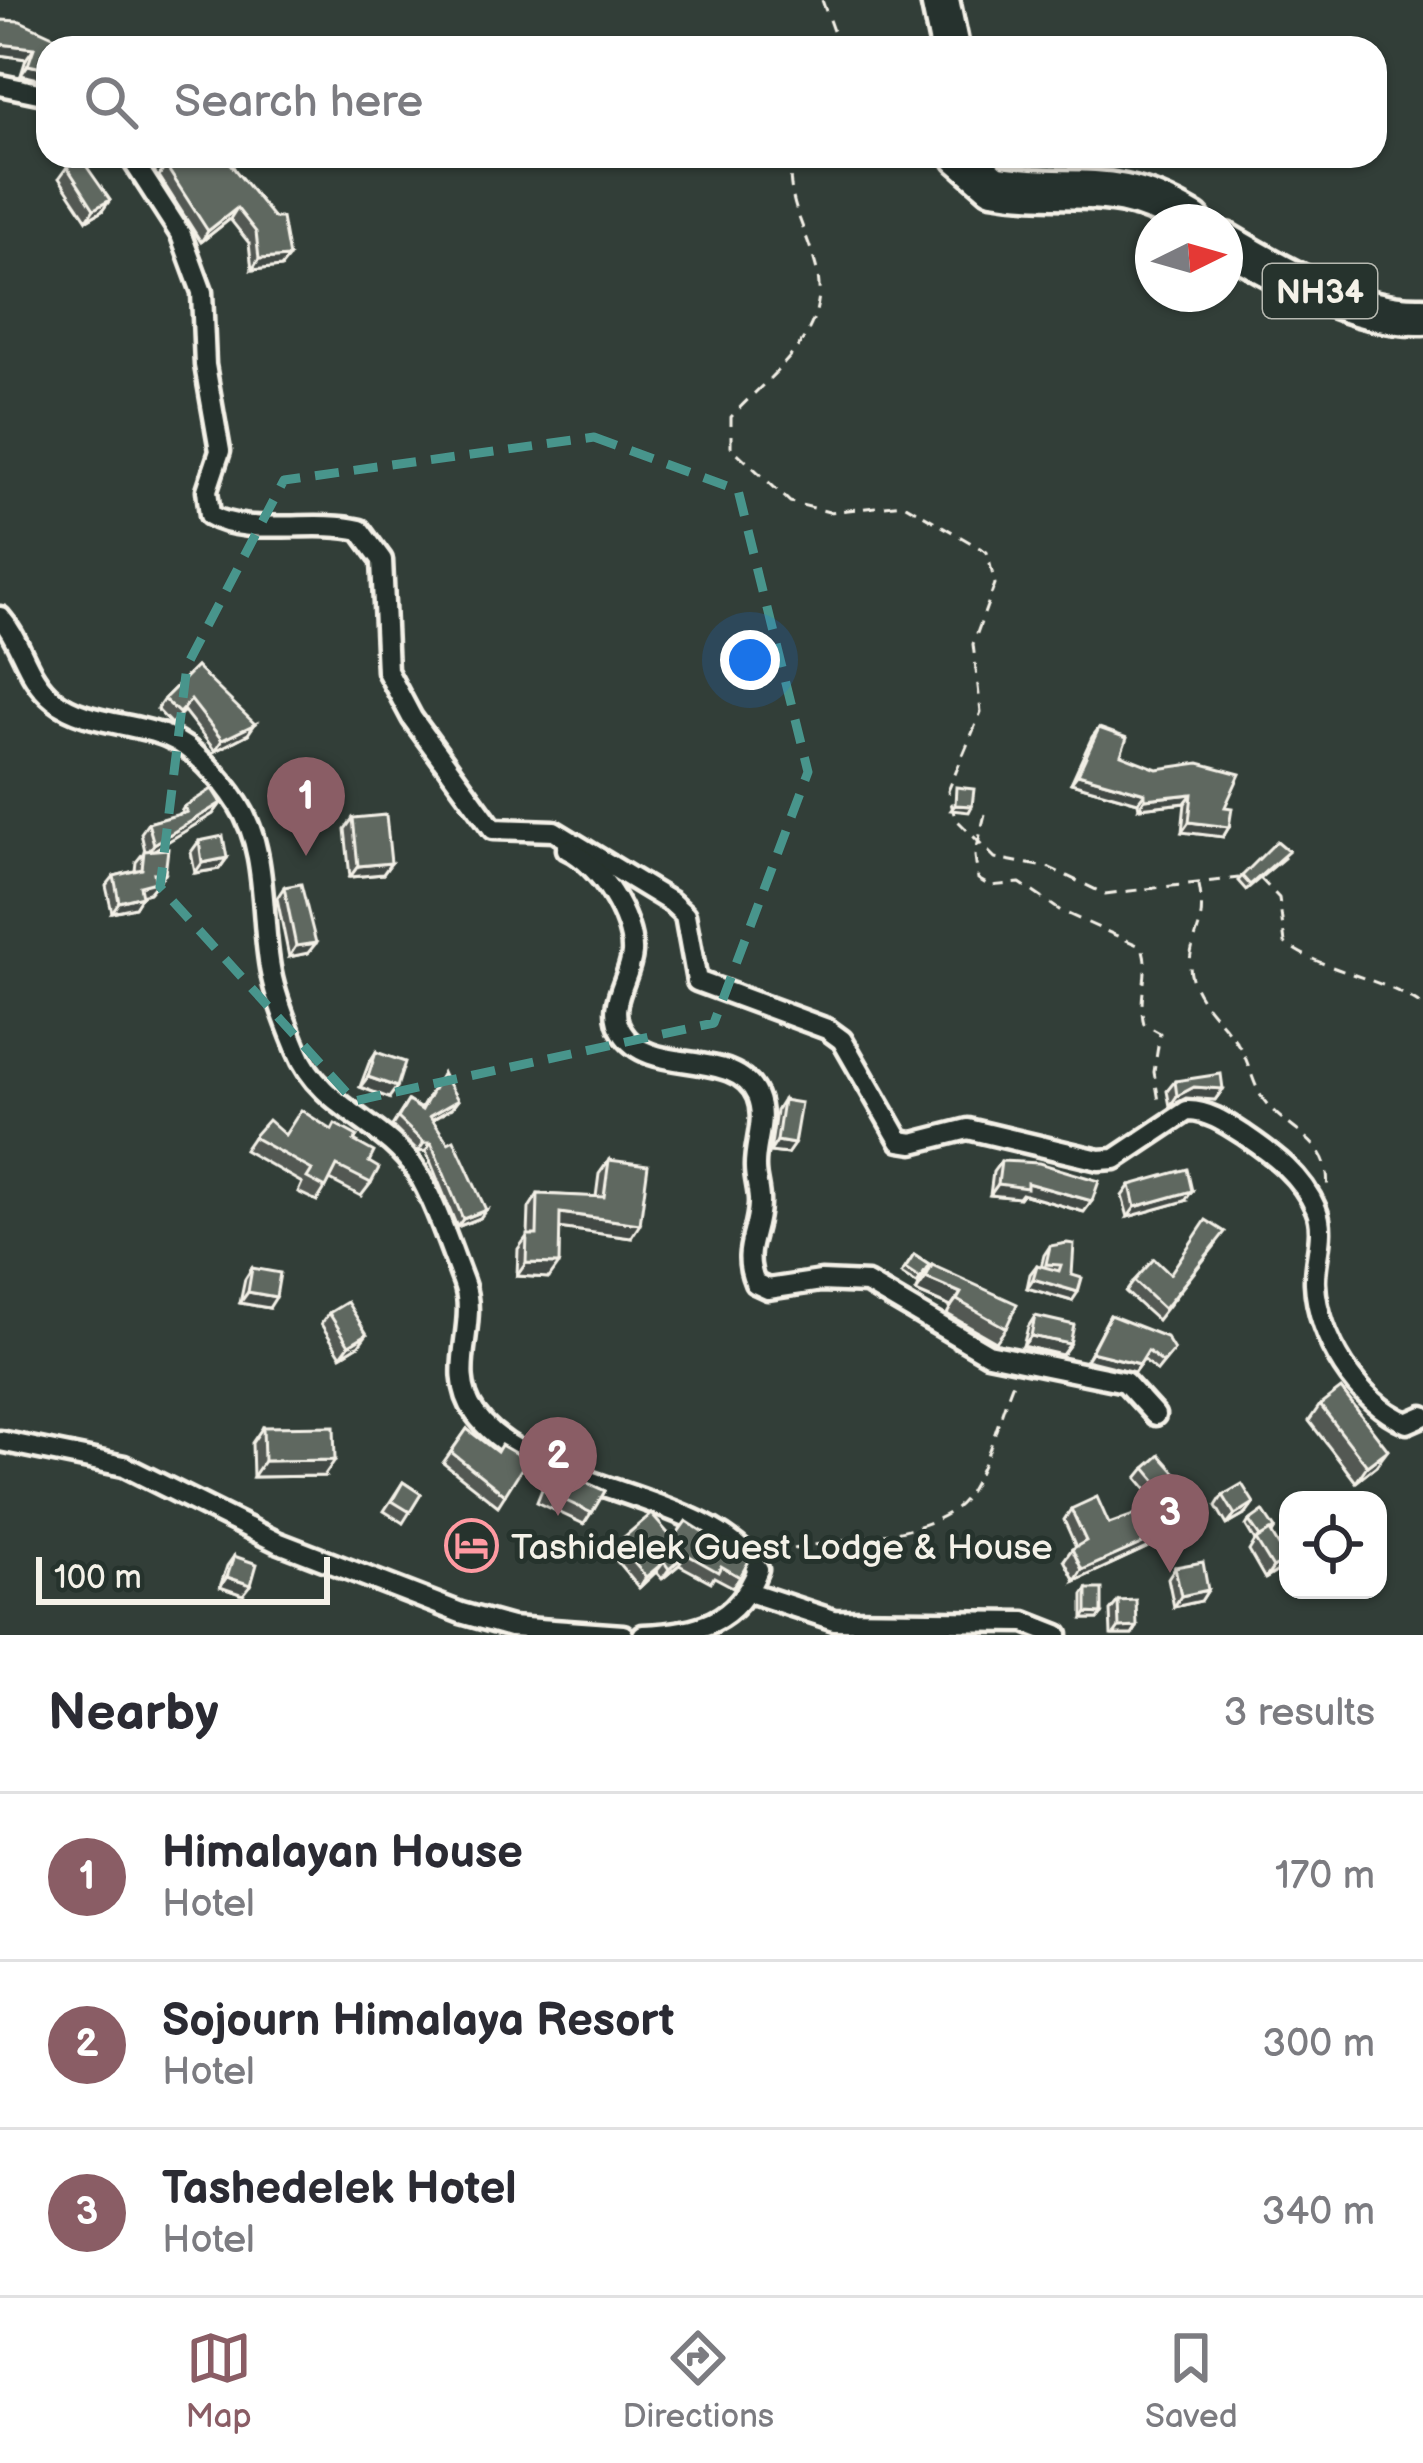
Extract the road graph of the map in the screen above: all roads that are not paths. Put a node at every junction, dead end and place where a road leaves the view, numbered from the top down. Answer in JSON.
{"nodes":[{"id":1,"x":940,"y":0,"type":"edge"},
{"id":2,"x":948,"y":36,"type":"edge"},
{"id":3,"x":0,"y":85,"type":"edge"},
{"id":4,"x":36,"y":92,"type":"edge"},
{"id":5,"x":138,"y":168,"type":"edge"},
{"id":6,"x":975,"y":168,"type":"edge"},
{"id":7,"x":1154,"y":204,"type":"edge"},
{"id":8,"x":1243,"y":253,"type":"edge"},
{"id":9,"x":1423,"y":316,"type":"edge"},
{"id":10,"x":0,"y":617,"type":"edge"},
{"id":11,"x":519,"y":832,"type":"junction"},
{"id":12,"x":1155,"y":1415,"type":"dead end"},
{"id":13,"x":1423,"y":1416,"type":"edge"},
{"id":14,"x":0,"y":1441,"type":"edge"},
{"id":15,"x":749,"y":1592,"type":"junction"},
{"id":16,"x":1061,"y":1634,"type":"edge"},
{"id":17,"x":623,"y":1635,"type":"edge"},
{"id":18,"x":643,"y":1635,"type":"edge"}],
"edges":[{"from":1,"to":2,"type":"highway"},
{"from":3,"to":4,"type":"street"},
{"from":5,"to":11,"type":"street"},
{"from":6,"to":7,"type":"highway"},
{"from":8,"to":9,"type":"highway","number":"NH34"},
{"from":10,"to":15,"type":"street"},
{"from":11,"to":12,"type":"street"},
{"from":11,"to":13,"type":"street"},
{"from":14,"to":17,"type":"street"},
{"from":15,"to":16,"type":"street"},
{"from":15,"to":18,"type":"street"}]}
